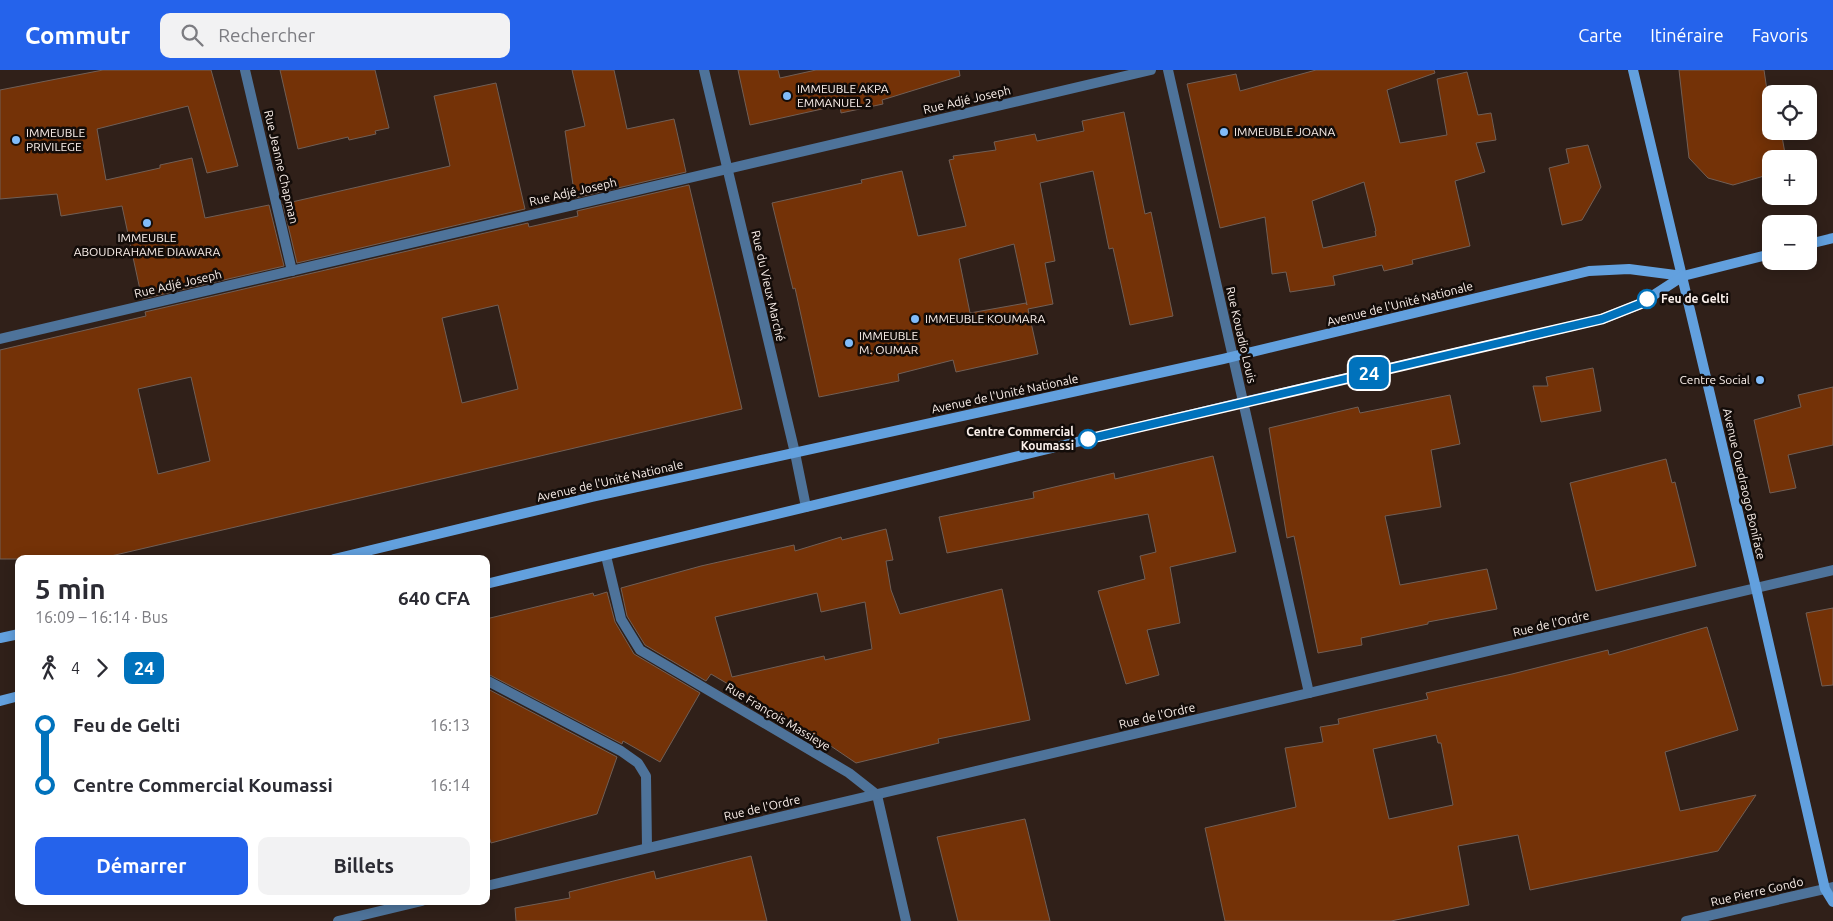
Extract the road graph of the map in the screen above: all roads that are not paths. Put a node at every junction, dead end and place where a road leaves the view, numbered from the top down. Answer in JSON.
{"nodes":[{"id":1,"x":245,"y":70,"type":"edge"},
{"id":2,"x":704,"y":70,"type":"edge"},
{"id":3,"x":1151,"y":70,"type":"edge"},
{"id":4,"x":1168,"y":70,"type":"edge"},
{"id":5,"x":1633,"y":70,"type":"edge"},
{"id":6,"x":727,"y":169,"type":"junction"},
{"id":7,"x":1833,"y":238,"type":"edge"},
{"id":8,"x":1817,"y":242,"type":"edge"},
{"id":9,"x":1762,"y":256,"type":"edge"},
{"id":10,"x":292,"y":270,"type":"junction"},
{"id":11,"x":1683,"y":276,"type":"junction"},
{"id":12,"x":0,"y":339,"type":"edge"},
{"id":13,"x":1233,"y":357,"type":"junction"},
{"id":14,"x":1243,"y":402,"type":"junction"},
{"id":15,"x":795,"y":453,"type":"junction"},
{"id":16,"x":806,"y":507,"type":"junction"},
{"id":17,"x":351,"y":555,"type":"edge"},
{"id":18,"x":606,"y":556,"type":"junction"},
{"id":19,"x":1833,"y":570,"type":"edge"},
{"id":20,"x":490,"y":583,"type":"edge"},
{"id":21,"x":1756,"y":588,"type":"junction"},
{"id":22,"x":15,"y":635,"type":"edge"},
{"id":23,"x":0,"y":638,"type":"edge"},
{"id":24,"x":490,"y":682,"type":"edge"},
{"id":25,"x":1309,"y":693,"type":"junction"},
{"id":26,"x":15,"y":697,"type":"edge"},
{"id":27,"x":0,"y":701,"type":"edge"},
{"id":28,"x":877,"y":795,"type":"junction"},
{"id":29,"x":647,"y":848,"type":"junction"},
{"id":30,"x":490,"y":885,"type":"edge"},
{"id":31,"x":1829,"y":888,"type":"edge"},
{"id":32,"x":1833,"y":902,"type":"edge"},
{"id":33,"x":405,"y":905,"type":"edge"},
{"id":34,"x":338,"y":921,"type":"edge"},
{"id":35,"x":906,"y":921,"type":"edge"},
{"id":36,"x":1686,"y":921,"type":"edge"}],
"edges":[{"from":1,"to":10,"type":"street","name":"Rue Jeanne Chapman"},
{"from":2,"to":6,"type":"street","name":"Rue du Vieux Marché"},
{"from":3,"to":6,"type":"street","name":"Rue Adjé Joseph"},
{"from":4,"to":13,"type":"street","name":"Rue Kouadio Louis"},
{"from":5,"to":11,"type":"street","name":"Avenue Ouedraogo Boniface"},
{"from":6,"to":10,"type":"street","name":"Rue Adjé Joseph"},
{"from":6,"to":15,"type":"street","name":"Rue du Vieux Marché"},
{"from":7,"to":8,"type":"street"},
{"from":9,"to":11,"type":"street","name":"Avenue de l'Unité Nationale"},
{"from":10,"to":12,"type":"street","name":"Rue Adjé Joseph"},
{"from":11,"to":13,"type":"street","name":"Avenue de l'Unité Nationale"},
{"from":11,"to":14,"type":"street","name":"Avenue de l'Unité Nationale"},
{"from":11,"to":21,"type":"street","name":"Avenue Ouedraogo Boniface"},
{"from":13,"to":14,"type":"street","name":"Rue Kouadio Louis"},
{"from":13,"to":15,"type":"street","name":"Avenue de l'Unité Nationale"},
{"from":14,"to":16,"type":"street","name":"Avenue de l'Unité Nationale"},
{"from":14,"to":25,"type":"street","name":"Rue Kouadio Louis"},
{"from":15,"to":16,"type":"street","name":"Rue du Vieux Marché"},
{"from":15,"to":17,"type":"street","name":"Avenue de l'Unité Nationale"},
{"from":16,"to":18,"type":"street","name":"Avenue de l'Unité Nationale"},
{"from":18,"to":20,"type":"street","name":"Avenue de l'Unité Nationale"},
{"from":18,"to":28,"type":"street","name":"Rue François Massieye"},
{"from":19,"to":21,"type":"street","name":"Rue de l'Ordre"},
{"from":21,"to":25,"type":"street","name":"Rue de l'Ordre"},
{"from":21,"to":31,"type":"street","name":"Avenue Ouedraogo Boniface"},
{"from":22,"to":23,"type":"street"},
{"from":24,"to":29,"type":"street"},
{"from":25,"to":28,"type":"street","name":"Rue de l'Ordre"},
{"from":26,"to":27,"type":"street"},
{"from":28,"to":29,"type":"street","name":"Rue de l'Ordre"},
{"from":28,"to":35,"type":"street"},
{"from":29,"to":30,"type":"street","name":"Rue de l'Ordre"},
{"from":31,"to":32,"type":"street","name":"Avenue Ouedraogo Boniface"},
{"from":31,"to":36,"type":"street","name":"Rue Pierre Gondo"},
{"from":33,"to":34,"type":"street"}]}
